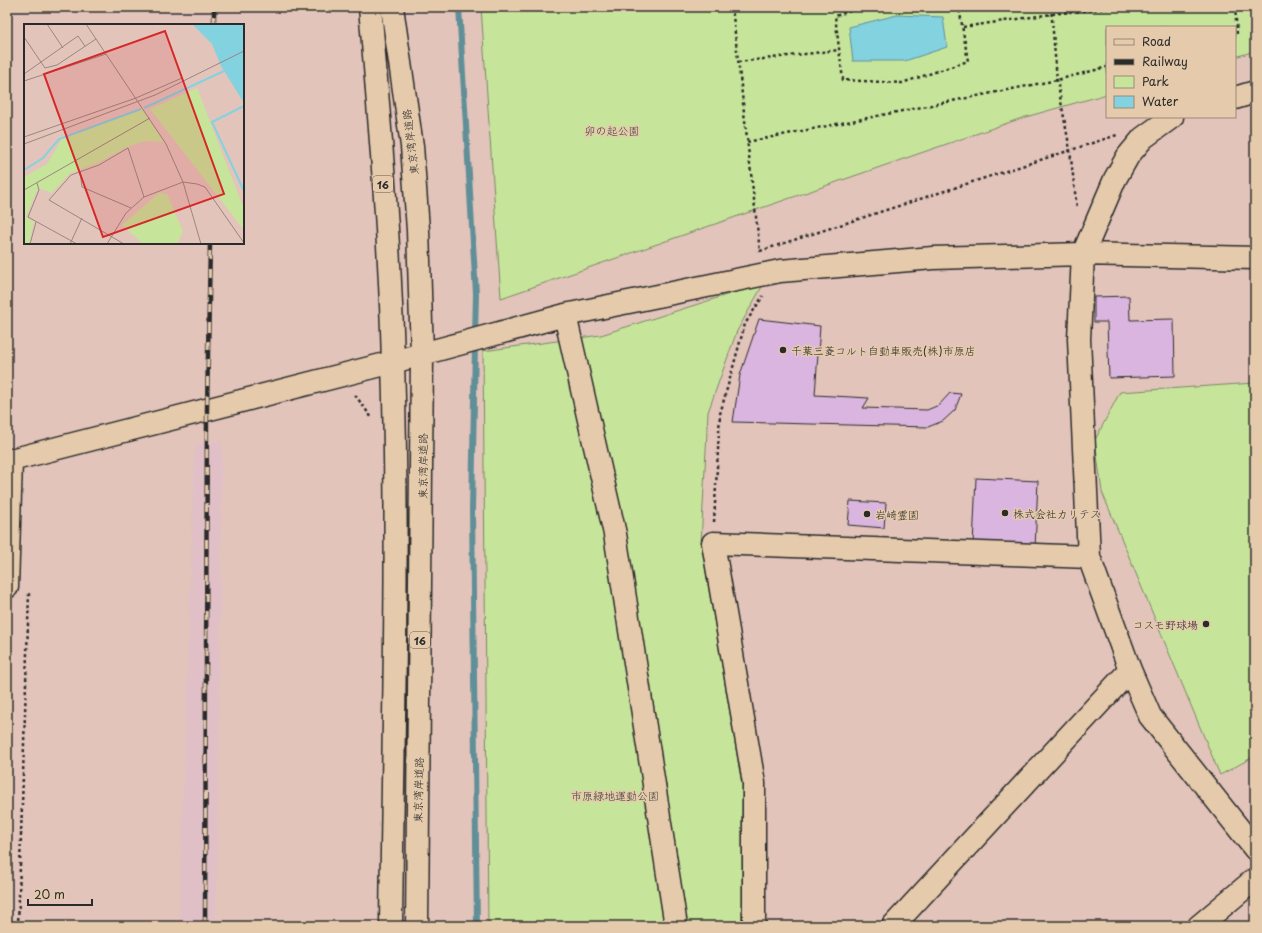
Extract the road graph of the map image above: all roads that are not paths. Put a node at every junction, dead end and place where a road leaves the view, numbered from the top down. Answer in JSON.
{"nodes":[{"id":1,"x":370,"y":7,"type":"edge"},
{"id":2,"x":392,"y":7,"type":"edge"},
{"id":3,"x":1255,"y":92,"type":"edge"},
{"id":4,"x":1236,"y":98,"type":"edge"},
{"id":5,"x":1171,"y":118,"type":"edge"},
{"id":6,"x":1083,"y":254,"type":"junction"},
{"id":7,"x":1255,"y":258,"type":"edge"},
{"id":8,"x":565,"y":315,"type":"junction"},
{"id":9,"x":422,"y":354,"type":"junction"},
{"id":10,"x":393,"y":362,"type":"junction"},
{"id":11,"x":9,"y":461,"type":"edge"},
{"id":12,"x":1089,"y":557,"type":"junction"},
{"id":13,"x":7,"y":587,"type":"edge"},
{"id":14,"x":1130,"y":670,"type":"junction"},
{"id":15,"x":1255,"y":849,"type":"edge"},
{"id":16,"x":1255,"y":880,"type":"edge"},
{"id":17,"x":391,"y":926,"type":"edge"},
{"id":18,"x":417,"y":926,"type":"edge"},
{"id":19,"x":676,"y":926,"type":"edge"},
{"id":20,"x":754,"y":926,"type":"edge"},
{"id":21,"x":893,"y":926,"type":"edge"},
{"id":22,"x":1199,"y":926,"type":"edge"}],
"edges":[{"from":1,"to":10,"type":"main road","number":"16"},
{"from":2,"to":9,"type":"main road","name":"東京湾岸道路","number":"16"},
{"from":3,"to":4,"type":"main road"},
{"from":5,"to":6,"type":"main road"},
{"from":6,"to":7,"type":"main road"},
{"from":6,"to":8,"type":"main road"},
{"from":6,"to":12,"type":"main road"},
{"from":8,"to":9,"type":"main road"},
{"from":8,"to":19,"type":"main road"},
{"from":9,"to":10,"type":"main road"},
{"from":9,"to":18,"type":"main road","name":"東京湾岸道路","number":"16"},
{"from":10,"to":11,"type":"main road"},
{"from":10,"to":17,"type":"main road","number":"16"},
{"from":11,"to":13,"type":"main road"},
{"from":12,"to":14,"type":"main road"},
{"from":12,"to":20,"type":"main road"},
{"from":14,"to":15,"type":"main road"},
{"from":14,"to":21,"type":"main road"},
{"from":16,"to":22,"type":"main road"}]}
